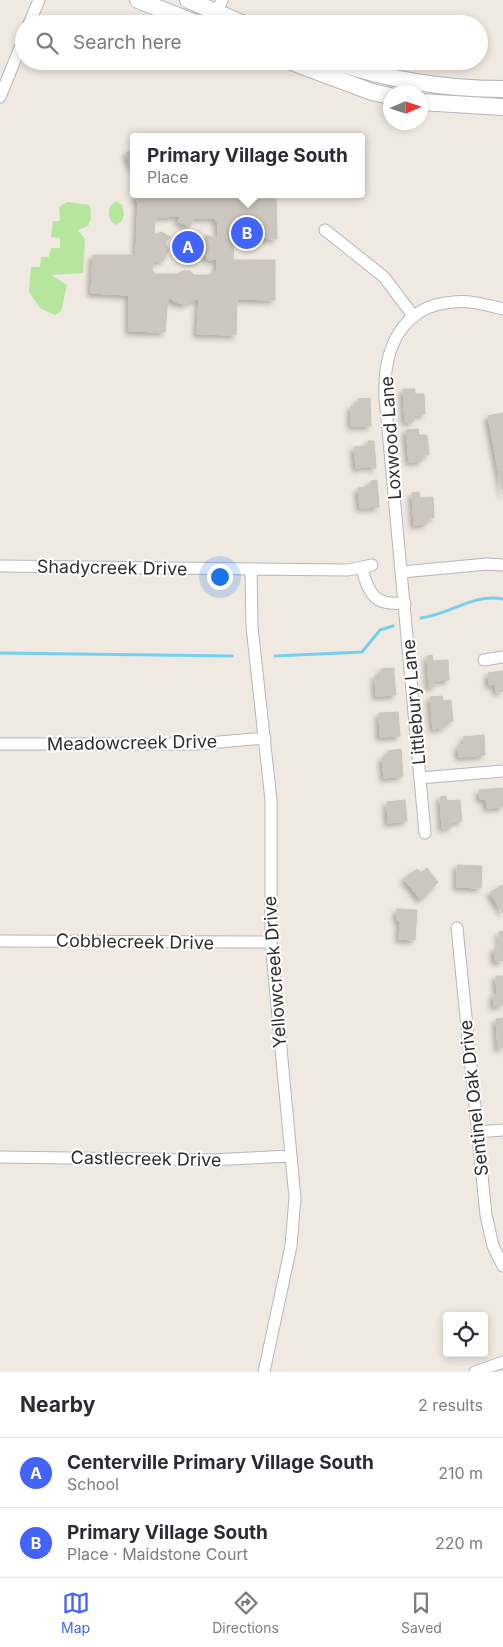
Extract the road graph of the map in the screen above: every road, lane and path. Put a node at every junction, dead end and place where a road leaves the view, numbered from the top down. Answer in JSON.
{"nodes":[{"id":1,"x":39,"y":0,"type":"edge"},
{"id":2,"x":138,"y":0,"type":"edge"},
{"id":3,"x":188,"y":0,"type":"edge"},
{"id":4,"x":219,"y":6,"type":"edge"},
{"id":5,"x":33,"y":15,"type":"edge"},
{"id":6,"x":176,"y":15,"type":"edge"},
{"id":7,"x":232,"y":15,"type":"edge"},
{"id":8,"x":15,"y":60,"type":"edge"},
{"id":9,"x":313,"y":70,"type":"edge"},
{"id":10,"x":365,"y":70,"type":"edge"},
{"id":11,"x":503,"y":90,"type":"edge"},
{"id":12,"x":383,"y":94,"type":"edge"},
{"id":13,"x":0,"y":97,"type":"edge"},
{"id":14,"x":428,"y":102,"type":"edge"},
{"id":15,"x":503,"y":107,"type":"edge"},
{"id":16,"x":324,"y":230,"type":"dead end"},
{"id":17,"x":503,"y":309,"type":"edge"},
{"id":18,"x":414,"y":316,"type":"junction"},
{"id":19,"x":503,"y":565,"type":"edge"},
{"id":20,"x":0,"y":566,"type":"edge"},
{"id":21,"x":251,"y":570,"type":"junction"},
{"id":22,"x":402,"y":572,"type":"junction"},
{"id":23,"x":405,"y":603,"type":"junction"},
{"id":24,"x":503,"y":657,"type":"edge"},
{"id":25,"x":484,"y":660,"type":"dead end"},
{"id":26,"x":265,"y":738,"type":"junction"},
{"id":27,"x":0,"y":744,"type":"edge"},
{"id":28,"x":503,"y":771,"type":"edge"},
{"id":29,"x":420,"y":778,"type":"junction"},
{"id":30,"x":425,"y":833,"type":"dead end"},
{"id":31,"x":457,"y":928,"type":"dead end"},
{"id":32,"x":0,"y":941,"type":"edge"},
{"id":33,"x":271,"y":942,"type":"junction"},
{"id":34,"x":503,"y":1130,"type":"edge"},
{"id":35,"x":477,"y":1132,"type":"junction"},
{"id":36,"x":291,"y":1156,"type":"junction"},
{"id":37,"x":0,"y":1157,"type":"edge"},
{"id":38,"x":503,"y":1266,"type":"edge"},
{"id":39,"x":503,"y":1362,"type":"edge"},
{"id":40,"x":264,"y":1372,"type":"edge"},
{"id":41,"x":475,"y":1372,"type":"edge"}],
"edges":[{"from":1,"to":5,"type":"street"},
{"from":2,"to":6,"type":"street"},
{"from":3,"to":4,"type":"street"},
{"from":4,"to":7,"type":"street"},
{"from":8,"to":13,"type":"street"},
{"from":9,"to":12,"type":"street"},
{"from":10,"to":11,"type":"street"},
{"from":14,"to":15,"type":"street"},
{"from":16,"to":18,"type":"street"},
{"from":17,"to":18,"type":"street","name":"Loxwood Lane"},
{"from":18,"to":22,"type":"street","name":"Loxwood Lane"},
{"from":19,"to":22,"type":"street"},
{"from":20,"to":21,"type":"street","name":"Shadycreek Drive"},
{"from":21,"to":23,"type":"street","name":"Shadycreek Drive"},
{"from":21,"to":26,"type":"street","name":"Yellowcreek Drive"},
{"from":22,"to":23,"type":"street","name":"Littlebury Lane"},
{"from":23,"to":29,"type":"street","name":"Littlebury Lane"},
{"from":24,"to":25,"type":"street"},
{"from":26,"to":27,"type":"street","name":"Meadowcreek Drive"},
{"from":26,"to":33,"type":"street","name":"Yellowcreek Drive"},
{"from":28,"to":29,"type":"street"},
{"from":29,"to":30,"type":"street","name":"Littlebury Lane"},
{"from":31,"to":35,"type":"street","name":"Sentinel Oak Drive"},
{"from":32,"to":33,"type":"street","name":"Cobblecreek Drive"},
{"from":33,"to":36,"type":"street","name":"Yellowcreek Drive"},
{"from":34,"to":35,"type":"street"},
{"from":35,"to":38,"type":"street","name":"Sentinel Oak Drive"},
{"from":36,"to":37,"type":"street","name":"Castlecreek Drive"},
{"from":36,"to":40,"type":"street","name":"Yellowcreek Drive"},
{"from":39,"to":41,"type":"street"}]}
